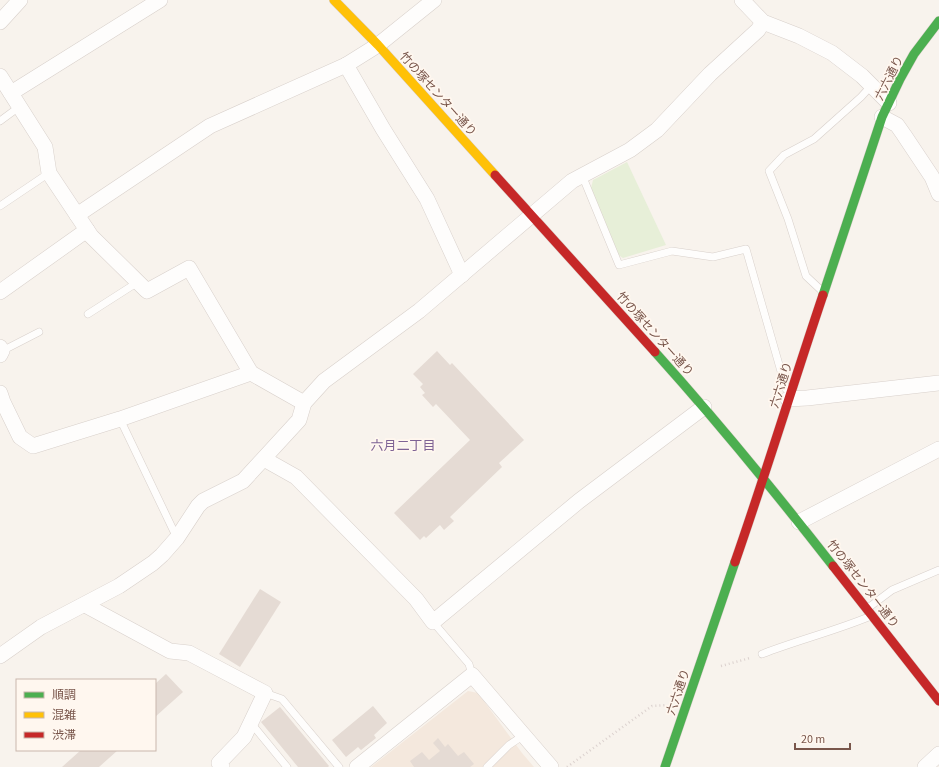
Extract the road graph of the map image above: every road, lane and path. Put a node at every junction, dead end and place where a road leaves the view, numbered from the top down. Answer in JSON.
{"nodes":[{"id":1,"x":20,"y":0,"type":"edge"},
{"id":2,"x":160,"y":0,"type":"edge"},
{"id":3,"x":334,"y":0,"type":"edge"},
{"id":4,"x":434,"y":0,"type":"edge"},
{"id":5,"x":742,"y":0,"type":"edge"},
{"id":6,"x":939,"y":21,"type":"edge"},
{"id":7,"x":0,"y":22,"type":"edge"},
{"id":8,"x":763,"y":22,"type":"junction"},
{"id":9,"x":378,"y":45,"type":"junction"},
{"id":10,"x":346,"y":65,"type":"junction"},
{"id":11,"x":0,"y":76,"type":"edge"},
{"id":12,"x":871,"y":86,"type":"junction"},
{"id":13,"x":11,"y":93,"type":"junction"},
{"id":14,"x":889,"y":103,"type":"junction"},
{"id":15,"x":19,"y":107,"type":"junction"},
{"id":16,"x":882,"y":117,"type":"junction"},
{"id":17,"x":0,"y":121,"type":"edge"},
{"id":18,"x":49,"y":173,"type":"junction"},
{"id":19,"x":582,"y":175,"type":"junction"},
{"id":20,"x":939,"y":194,"type":"edge"},
{"id":21,"x":0,"y":206,"type":"edge"},
{"id":22,"x":77,"y":215,"type":"junction"},
{"id":23,"x":532,"y":215,"type":"junction"},
{"id":24,"x":87,"y":230,"type":"junction"},
{"id":25,"x":462,"y":275,"type":"junction"},
{"id":26,"x":138,"y":282,"type":"junction"},
{"id":27,"x":0,"y":292,"type":"edge"},
{"id":28,"x":824,"y":294,"type":"junction"},
{"id":29,"x":88,"y":314,"type":"dead end"},
{"id":30,"x":39,"y":332,"type":"dead end"},
{"id":31,"x":1,"y":351,"type":"edge"},
{"id":32,"x":251,"y":373,"type":"junction"},
{"id":33,"x":939,"y":383,"type":"edge"},
{"id":34,"x":1,"y":399,"type":"edge"},
{"id":35,"x":788,"y":399,"type":"junction"},
{"id":36,"x":304,"y":403,"type":"junction"},
{"id":37,"x":704,"y":407,"type":"junction"},
{"id":38,"x":120,"y":419,"type":"junction"},
{"id":39,"x":939,"y":449,"type":"edge"},
{"id":40,"x":264,"y":459,"type":"junction"},
{"id":41,"x":764,"y":478,"type":"junction"},
{"id":42,"x":799,"y":522,"type":"junction"},
{"id":43,"x":177,"y":538,"type":"junction"},
{"id":44,"x":939,"y":570,"type":"edge"},
{"id":45,"x":84,"y":605,"type":"junction"},
{"id":46,"x":870,"y":612,"type":"junction"},
{"id":47,"x":433,"y":622,"type":"junction"},
{"id":48,"x":762,"y":654,"type":"joint"},
{"id":49,"x":0,"y":656,"type":"edge"},
{"id":50,"x":472,"y":674,"type":"junction"},
{"id":51,"x":695,"y":679,"type":"junction"},
{"id":52,"x":265,"y":693,"type":"junction"},
{"id":53,"x":939,"y":701,"type":"edge"},
{"id":54,"x":686,"y":704,"type":"junction"},
{"id":55,"x":251,"y":723,"type":"junction"},
{"id":56,"x":524,"y":735,"type":"junction"},
{"id":57,"x":939,"y":754,"type":"edge"},
{"id":58,"x":222,"y":767,"type":"edge"},
{"id":59,"x":287,"y":767,"type":"edge"},
{"id":60,"x":339,"y":767,"type":"edge"},
{"id":61,"x":357,"y":767,"type":"edge"},
{"id":62,"x":487,"y":767,"type":"edge"},
{"id":63,"x":552,"y":767,"type":"edge"},
{"id":64,"x":566,"y":767,"type":"edge"},
{"id":65,"x":665,"y":767,"type":"edge"},
{"id":66,"x":925,"y":767,"type":"edge"}],
"edges":[{"from":1,"to":7,"type":"street"},
{"from":2,"to":13,"type":"street"},
{"from":3,"to":9,"type":"street","name":"竹の塚センター通り"},
{"from":4,"to":9,"type":"street"},
{"from":5,"to":8,"type":"street"},
{"from":6,"to":14,"type":"street","name":"六六通り"},
{"from":8,"to":12,"type":"street"},
{"from":8,"to":19,"type":"street"},
{"from":9,"to":10,"type":"street"},
{"from":9,"to":23,"type":"street","name":"竹の塚センター通り"},
{"from":10,"to":22,"type":"street"},
{"from":10,"to":25,"type":"street"},
{"from":11,"to":13,"type":"street"},
{"from":12,"to":14,"type":"street"},
{"from":12,"to":28,"type":"lane"},
{"from":13,"to":15,"type":"street"},
{"from":14,"to":16,"type":"street","name":"六六通り"},
{"from":15,"to":17,"type":"lane"},
{"from":15,"to":18,"type":"street"},
{"from":16,"to":20,"type":"street"},
{"from":16,"to":28,"type":"street","name":"六六通り"},
{"from":18,"to":21,"type":"lane"},
{"from":18,"to":22,"type":"street"},
{"from":19,"to":23,"type":"street"},
{"from":19,"to":35,"type":"lane"},
{"from":22,"to":24,"type":"street"},
{"from":23,"to":25,"type":"street"},
{"from":23,"to":37,"type":"street","name":"竹の塚センター通り"},
{"from":24,"to":26,"type":"street"},
{"from":24,"to":27,"type":"street"},
{"from":25,"to":36,"type":"street"},
{"from":26,"to":29,"type":"lane"},
{"from":26,"to":32,"type":"street"},
{"from":28,"to":35,"type":"street","name":"六六通り"},
{"from":30,"to":31,"type":"lane"},
{"from":32,"to":36,"type":"street"},
{"from":32,"to":38,"type":"street"},
{"from":33,"to":35,"type":"street"},
{"from":34,"to":38,"type":"street"},
{"from":35,"to":41,"type":"street","name":"六六通り"},
{"from":36,"to":40,"type":"street"},
{"from":37,"to":41,"type":"street","name":"竹の塚センター通り"},
{"from":37,"to":47,"type":"street"},
{"from":38,"to":43,"type":"lane"},
{"from":39,"to":42,"type":"street"},
{"from":40,"to":43,"type":"street"},
{"from":40,"to":47,"type":"street"},
{"from":41,"to":42,"type":"street","name":"竹の塚センター通り"},
{"from":41,"to":51,"type":"street","name":"六六通り"},
{"from":42,"to":46,"type":"street","name":"竹の塚センター通り"},
{"from":43,"to":45,"type":"street"},
{"from":44,"to":46,"type":"lane"},
{"from":45,"to":49,"type":"street"},
{"from":45,"to":52,"type":"street"},
{"from":46,"to":48,"type":"lane"},
{"from":46,"to":53,"type":"street","name":"竹の塚センター通り"},
{"from":47,"to":50,"type":"lane"},
{"from":48,"to":51,"type":"path"},
{"from":50,"to":56,"type":"street"},
{"from":50,"to":61,"type":"street"},
{"from":51,"to":54,"type":"street","name":"六六通り"},
{"from":52,"to":55,"type":"street"},
{"from":52,"to":60,"type":"lane"},
{"from":54,"to":64,"type":"path"},
{"from":54,"to":65,"type":"street","name":"六六通り"},
{"from":55,"to":58,"type":"street"},
{"from":55,"to":59,"type":"lane"},
{"from":56,"to":62,"type":"lane"},
{"from":56,"to":63,"type":"street"},
{"from":57,"to":66,"type":"street"}]}
